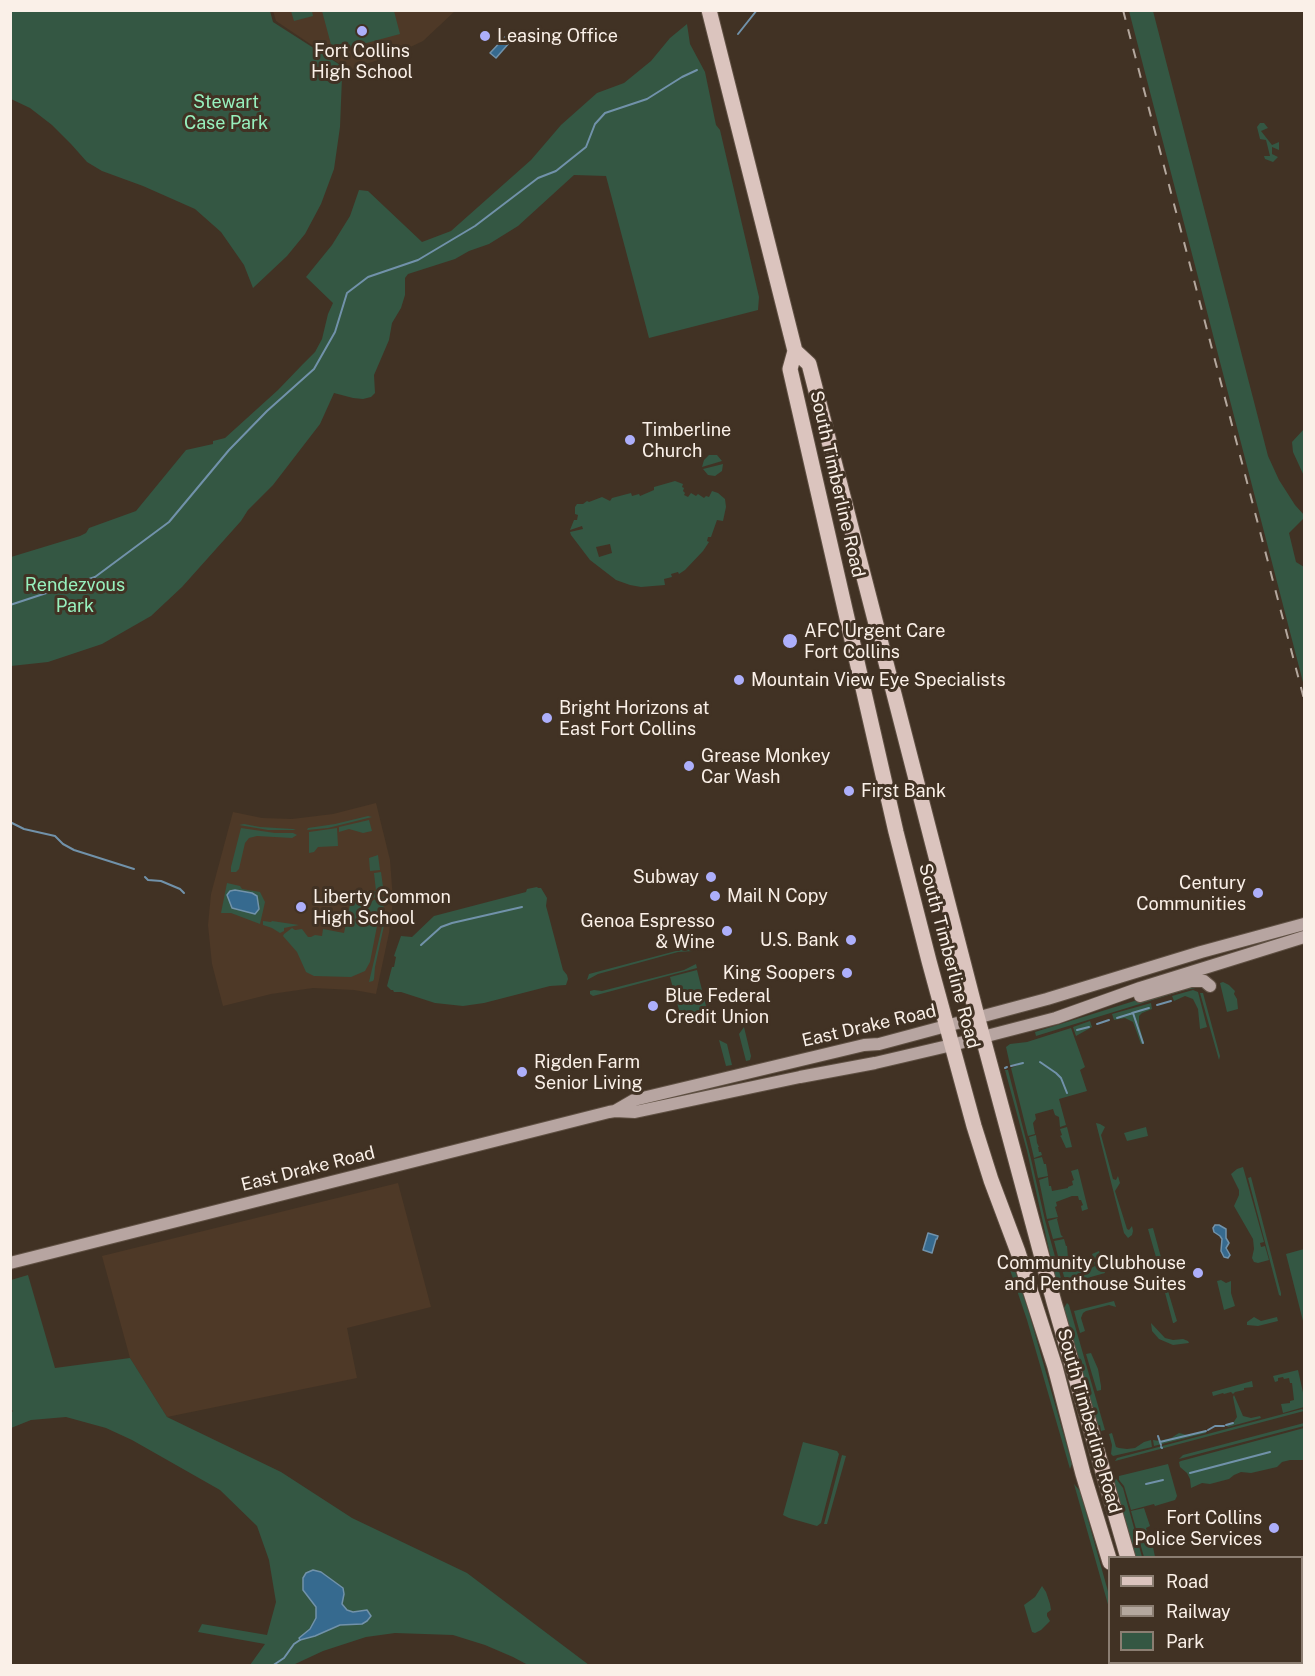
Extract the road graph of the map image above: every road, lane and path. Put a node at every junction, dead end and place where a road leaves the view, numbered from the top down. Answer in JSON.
{"nodes":[{"id":1,"x":709,"y":10,"type":"edge"},
{"id":2,"x":795,"y":351,"type":"junction"},
{"id":3,"x":1305,"y":925,"type":"edge"},
{"id":4,"x":1305,"y":938,"type":"edge"},
{"id":5,"x":1202,"y":952,"type":"junction"},
{"id":6,"x":1205,"y":968,"type":"junction"},
{"id":7,"x":1210,"y":986,"type":"dead end"},
{"id":8,"x":1119,"y":995,"type":"junction"},
{"id":9,"x":978,"y":1018,"type":"junction"},
{"id":10,"x":946,"y":1026,"type":"junction"},
{"id":11,"x":982,"y":1037,"type":"junction"},
{"id":12,"x":952,"y":1045,"type":"junction"},
{"id":13,"x":743,"y":1075,"type":"junction"},
{"id":14,"x":666,"y":1106,"type":"junction"},
{"id":15,"x":615,"y":1111,"type":"junction"},
{"id":16,"x":10,"y":1263,"type":"edge"},
{"id":17,"x":1055,"y":1367,"type":"junction"},
{"id":18,"x":1103,"y":1469,"type":"junction"},
{"id":19,"x":1083,"y":1474,"type":"junction"},
{"id":20,"x":1108,"y":1556,"type":"edge"},
{"id":21,"x":1126,"y":1556,"type":"edge"},
{"id":22,"x":1127,"y":1556,"type":"edge"}],
"edges":[{"from":1,"to":2,"type":"main road","name":"South Timberline Road"},
{"from":2,"to":9,"type":"main road","name":"South Timberline Road"},
{"from":2,"to":10,"type":"main road","name":"South Timberline Road"},
{"from":3,"to":5,"type":"main road","name":"East Drake Road"},
{"from":3,"to":6,"type":"main road"},
{"from":4,"to":6,"type":"main road","name":"East Drake Road"},
{"from":5,"to":8,"type":"main road"},
{"from":5,"to":9,"type":"main road","name":"East Drake Road"},
{"from":6,"to":8,"type":"main road","name":"East Drake Road"},
{"from":7,"to":8,"type":"main road"},
{"from":8,"to":11,"type":"main road","name":"East Drake Road"},
{"from":9,"to":10,"type":"main road","name":"East Drake Road"},
{"from":9,"to":11,"type":"main road","name":"South Timberline Road"},
{"from":10,"to":12,"type":"main road","name":"South Timberline Road"},
{"from":10,"to":13,"type":"main road","name":"East Drake Road"},
{"from":11,"to":12,"type":"main road","name":"East Drake Road"},
{"from":11,"to":18,"type":"main road","name":"South Timberline Road"},
{"from":12,"to":14,"type":"main road","name":"East Drake Road"},
{"from":12,"to":17,"type":"main road","name":"South Timberline Road"},
{"from":13,"to":14,"type":"main road"},
{"from":13,"to":15,"type":"main road","name":"East Drake Road"},
{"from":14,"to":15,"type":"main road","name":"East Drake Road"},
{"from":15,"to":16,"type":"main road","name":"East Drake Road"},
{"from":17,"to":18,"type":"main road"},
{"from":17,"to":19,"type":"main road","name":"South Timberline Road"},
{"from":18,"to":22,"type":"main road","name":"South Timberline Road"},
{"from":19,"to":20,"type":"main road","name":"South Timberline Road"},
{"from":19,"to":21,"type":"main road"}]}
